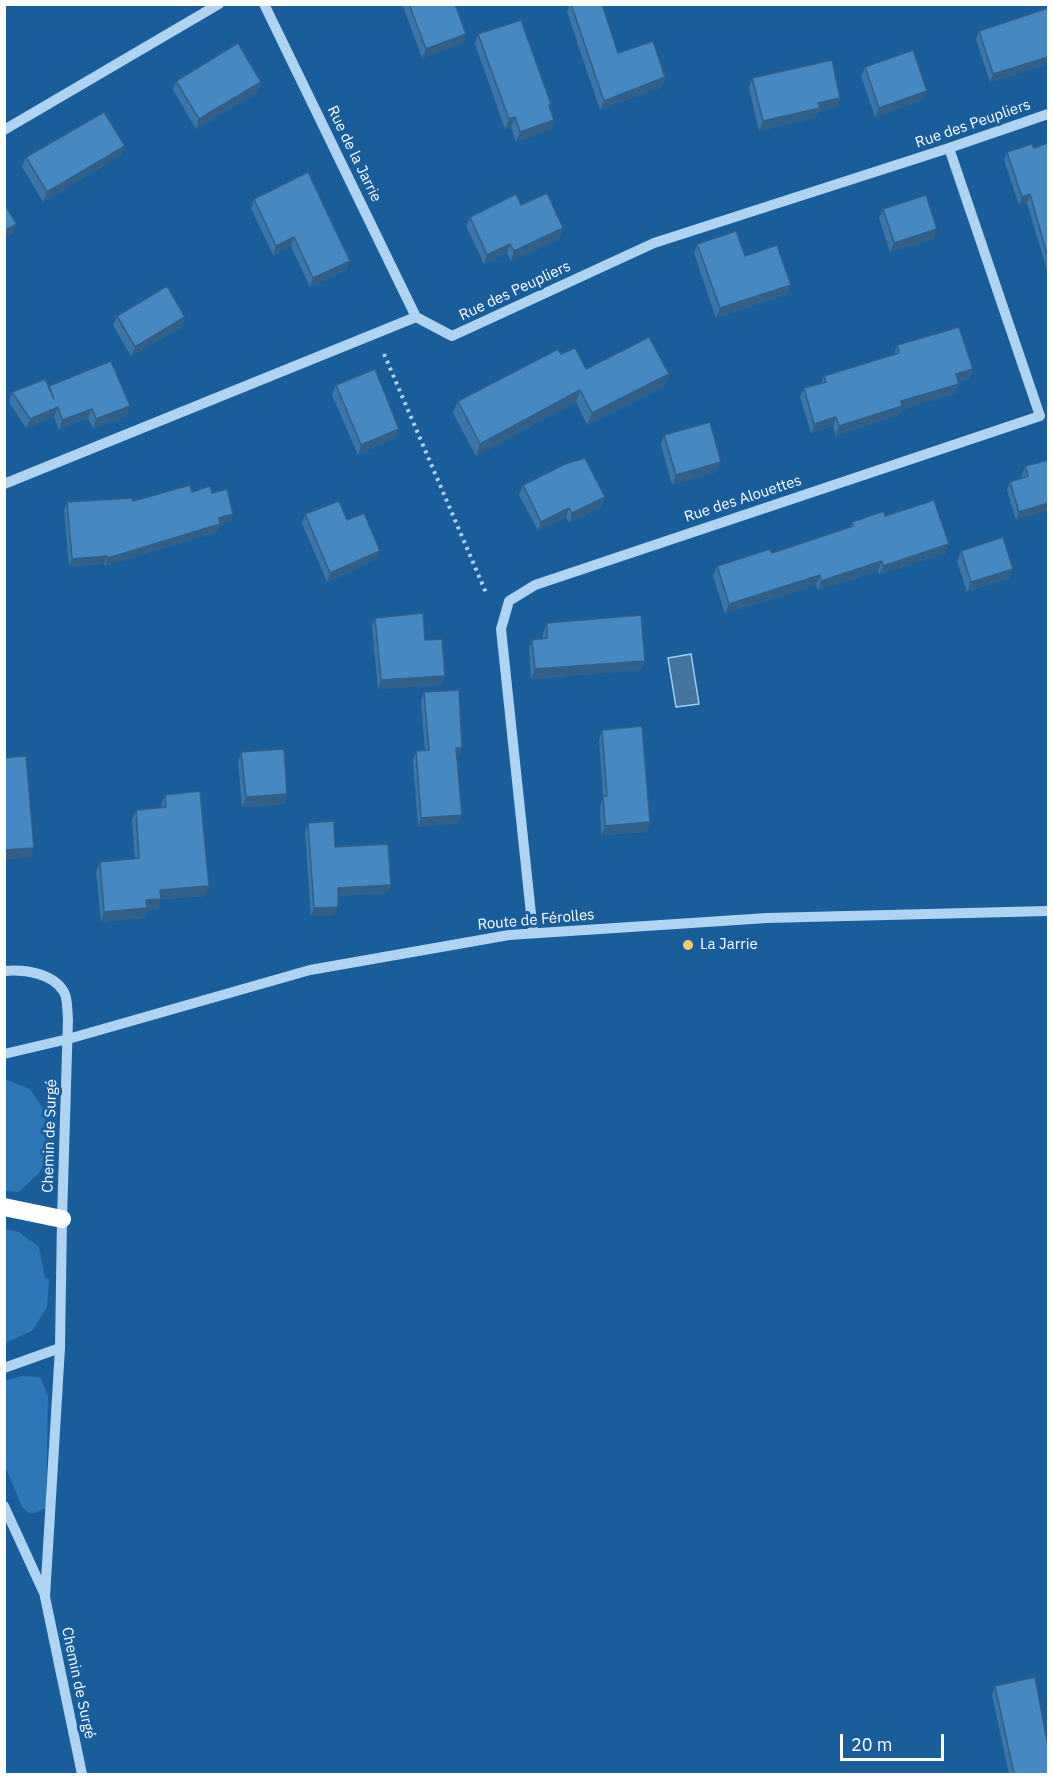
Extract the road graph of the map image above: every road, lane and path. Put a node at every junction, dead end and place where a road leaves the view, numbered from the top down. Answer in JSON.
{"nodes":[{"id":1,"x":219,"y":4,"type":"edge"},
{"id":2,"x":264,"y":4,"type":"edge"},
{"id":3,"x":1048,"y":114,"type":"edge"},
{"id":4,"x":4,"y":130,"type":"edge"},
{"id":5,"x":950,"y":148,"type":"junction"},
{"id":6,"x":416,"y":317,"type":"junction"},
{"id":7,"x":376,"y":334,"type":"junction"},
{"id":8,"x":4,"y":484,"type":"edge"},
{"id":9,"x":501,"y":629,"type":"junction"},
{"id":10,"x":1048,"y":911,"type":"edge"},
{"id":11,"x":533,"y":933,"type":"junction"},
{"id":12,"x":4,"y":971,"type":"edge"},
{"id":13,"x":68,"y":1039,"type":"junction"},
{"id":14,"x":4,"y":1054,"type":"edge"},
{"id":15,"x":4,"y":1207,"type":"edge"},
{"id":16,"x":62,"y":1219,"type":"junction"},
{"id":17,"x":60,"y":1348,"type":"junction"},
{"id":18,"x":4,"y":1368,"type":"edge"},
{"id":19,"x":4,"y":1506,"type":"edge"},
{"id":20,"x":45,"y":1597,"type":"junction"},
{"id":21,"x":82,"y":1774,"type":"edge"}],
"edges":[{"from":1,"to":4,"type":"street"},
{"from":2,"to":6,"type":"street","name":"Rue de la Jarrie"},
{"from":3,"to":5,"type":"street","name":"Rue des Peupliers"},
{"from":5,"to":6,"type":"street","name":"Rue des Peupliers"},
{"from":5,"to":9,"type":"street","name":"Rue des Alouettes"},
{"from":6,"to":7,"type":"street"},
{"from":7,"to":8,"type":"street"},
{"from":7,"to":9,"type":"path"},
{"from":9,"to":11,"type":"street","name":"Rue des Alouettes"},
{"from":10,"to":11,"type":"street","name":"Route de Férolles"},
{"from":11,"to":13,"type":"street","name":"Route de Férolles"},
{"from":12,"to":13,"type":"street","name":"Chemin de Surgé"},
{"from":13,"to":14,"type":"street","name":"Route de Férolles"},
{"from":13,"to":16,"type":"street","name":"Chemin de Surgé"},
{"from":15,"to":16,"type":"highway"},
{"from":16,"to":17,"type":"street","name":"Chemin de Surgé"},
{"from":17,"to":18,"type":"street"},
{"from":17,"to":20,"type":"street","name":"Chemin de Surgé"},
{"from":19,"to":20,"type":"street","name":"Chemin de Surgé"},
{"from":20,"to":21,"type":"street","name":"Chemin de Surgé"}]}
